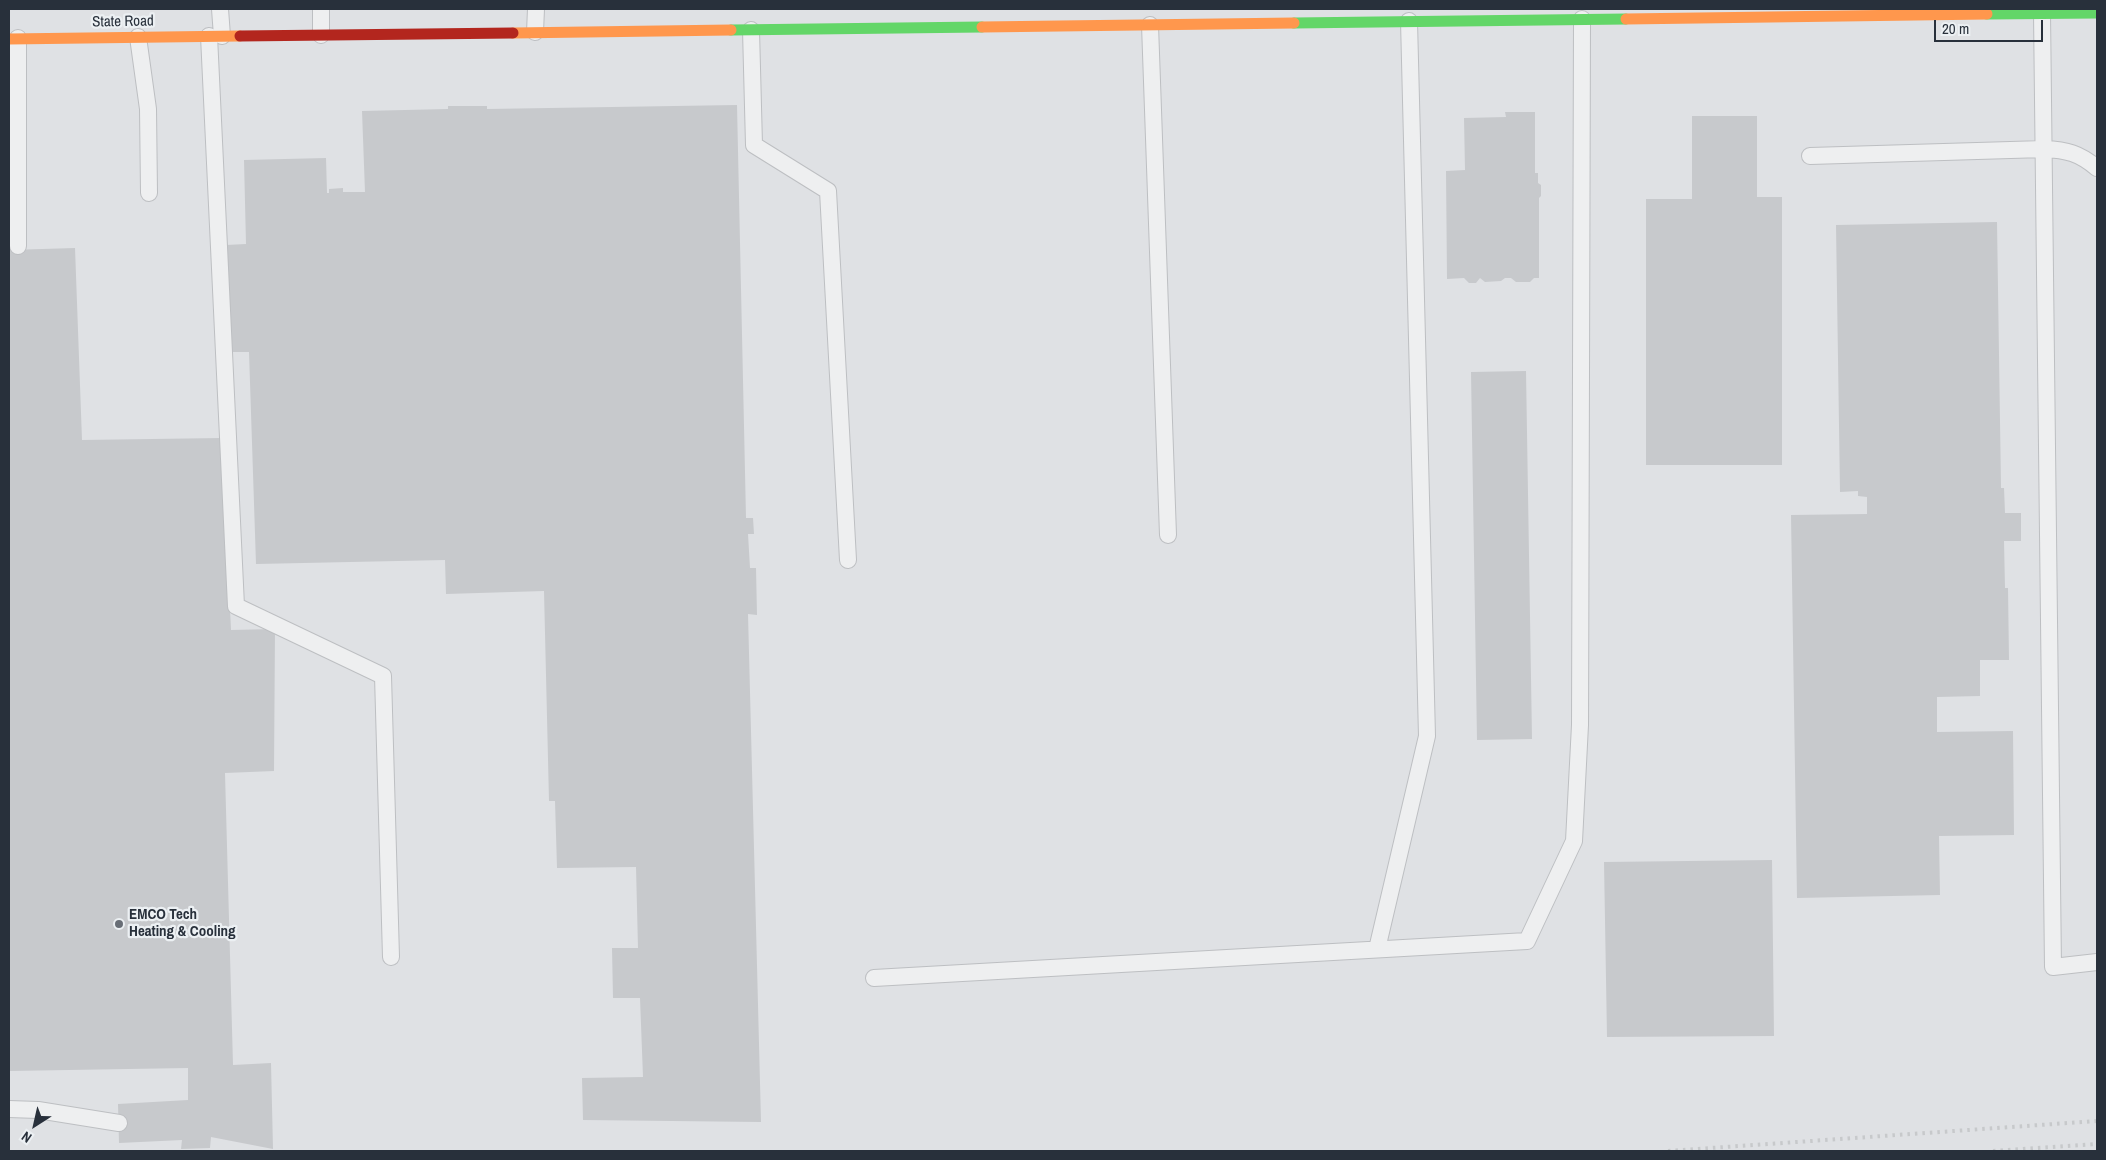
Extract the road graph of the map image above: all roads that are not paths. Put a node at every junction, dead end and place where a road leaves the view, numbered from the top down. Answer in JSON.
{"nodes":[{"id":1,"x":220,"y":9,"type":"edge"},
{"id":2,"x":321,"y":9,"type":"edge"},
{"id":3,"x":536,"y":9,"type":"edge"},
{"id":4,"x":2097,"y":12,"type":"edge"},
{"id":5,"x":2042,"y":13,"type":"junction"},
{"id":6,"x":1582,"y":19,"type":"junction"},
{"id":7,"x":1409,"y":21,"type":"junction"},
{"id":8,"x":1150,"y":24,"type":"junction"},
{"id":9,"x":751,"y":30,"type":"junction"},
{"id":10,"x":535,"y":32,"type":"junction"},
{"id":11,"x":321,"y":35,"type":"junction"},
{"id":12,"x":216,"y":36,"type":"junction"},
{"id":13,"x":138,"y":37,"type":"junction"},
{"id":14,"x":14,"y":39,"type":"edge"},
{"id":15,"x":2044,"y":149,"type":"junction"},
{"id":16,"x":1810,"y":156,"type":"dead end"},
{"id":17,"x":2097,"y":168,"type":"edge"},
{"id":18,"x":149,"y":193,"type":"dead end"},
{"id":19,"x":18,"y":246,"type":"dead end"},
{"id":20,"x":1168,"y":535,"type":"dead end"},
{"id":21,"x":848,"y":560,"type":"dead end"},
{"id":22,"x":1377,"y":949,"type":"junction"},
{"id":23,"x":391,"y":957,"type":"dead end"},
{"id":24,"x":2097,"y":962,"type":"edge"},
{"id":25,"x":874,"y":978,"type":"dead end"},
{"id":26,"x":9,"y":1109,"type":"edge"},
{"id":27,"x":119,"y":1123,"type":"dead end"}],
"edges":[{"from":1,"to":12,"type":"lane"},
{"from":2,"to":11,"type":"lane"},
{"from":3,"to":10,"type":"lane"},
{"from":4,"to":5,"type":"main road","name":"State Road"},
{"from":5,"to":6,"type":"main road","name":"State Road"},
{"from":5,"to":15,"type":"lane"},
{"from":6,"to":7,"type":"main road","name":"State Road"},
{"from":6,"to":22,"type":"lane"},
{"from":7,"to":8,"type":"main road","name":"State Road"},
{"from":7,"to":22,"type":"lane"},
{"from":8,"to":9,"type":"main road","name":"State Road"},
{"from":8,"to":20,"type":"lane"},
{"from":9,"to":10,"type":"main road","name":"State Road"},
{"from":9,"to":21,"type":"lane"},
{"from":10,"to":11,"type":"main road","name":"State Road"},
{"from":11,"to":12,"type":"main road","name":"State Road"},
{"from":12,"to":13,"type":"main road","name":"State Road"},
{"from":12,"to":23,"type":"lane"},
{"from":13,"to":14,"type":"main road","name":"State Road"},
{"from":13,"to":18,"type":"lane"},
{"from":14,"to":19,"type":"lane"},
{"from":15,"to":16,"type":"lane"},
{"from":15,"to":17,"type":"lane"},
{"from":15,"to":24,"type":"lane"},
{"from":22,"to":25,"type":"lane"},
{"from":26,"to":27,"type":"lane"}]}
